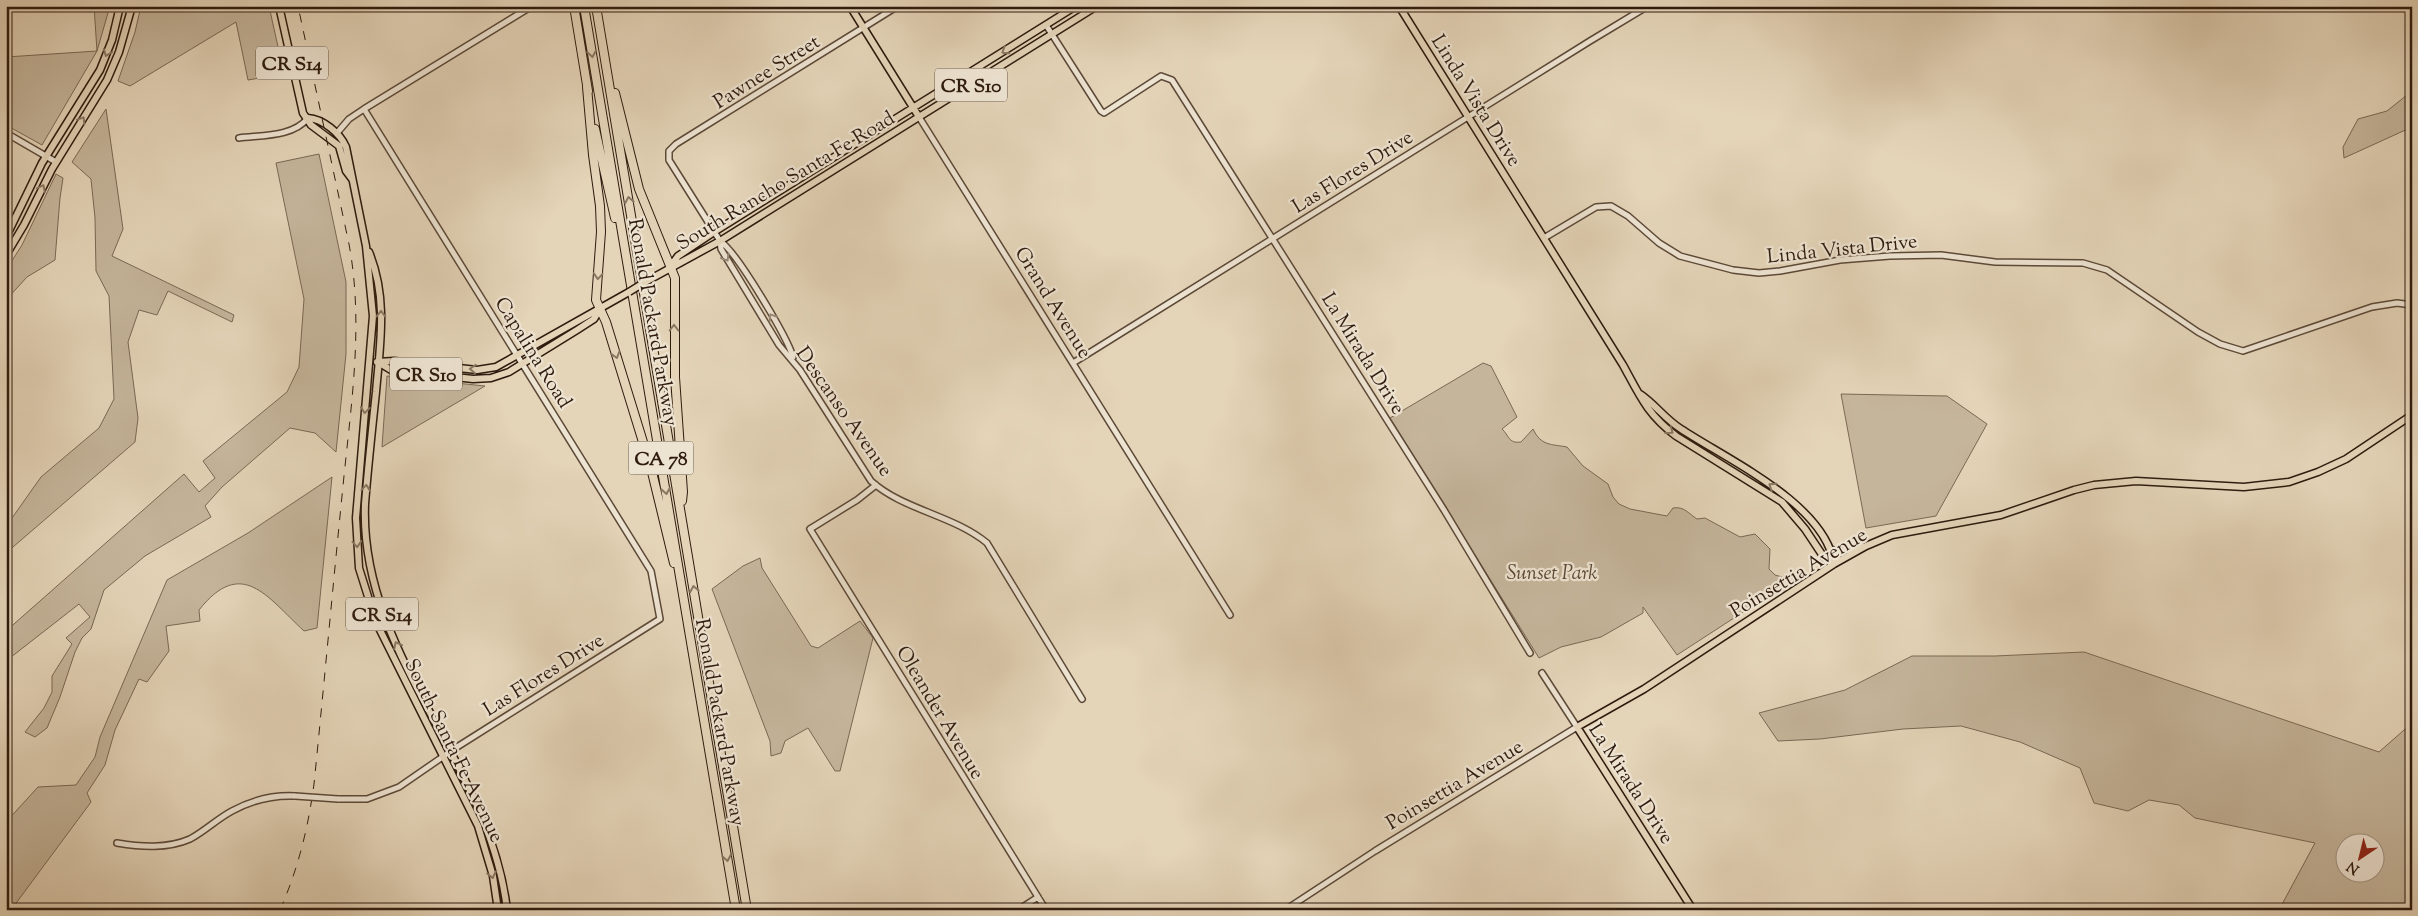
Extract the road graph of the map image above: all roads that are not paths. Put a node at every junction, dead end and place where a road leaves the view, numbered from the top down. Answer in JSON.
{"nodes":[{"id":1,"x":120,"y":6,"type":"edge"},
{"id":2,"x":132,"y":6,"type":"edge"},
{"id":3,"x":280,"y":6,"type":"edge"},
{"id":4,"x":532,"y":6,"type":"edge"},
{"id":5,"x":574,"y":6,"type":"edge"},
{"id":6,"x":584,"y":6,"type":"edge"},
{"id":7,"x":596,"y":6,"type":"edge"},
{"id":8,"x":850,"y":6,"type":"edge"},
{"id":9,"x":898,"y":6,"type":"edge"},
{"id":10,"x":1076,"y":6,"type":"edge"},
{"id":11,"x":1097,"y":6,"type":"edge"},
{"id":12,"x":1399,"y":6,"type":"edge"},
{"id":13,"x":1648,"y":6,"type":"edge"},
{"id":14,"x":1046,"y":25,"type":"junction"},
{"id":15,"x":863,"y":28,"type":"junction"},
{"id":16,"x":1052,"y":34,"type":"junction"},
{"id":17,"x":602,"y":40,"type":"junction"},
{"id":18,"x":588,"y":87,"type":"junction"},
{"id":19,"x":364,"y":109,"type":"junction"},
{"id":20,"x":914,"y":109,"type":"junction"},
{"id":21,"x":1468,"y":116,"type":"junction"},
{"id":22,"x":919,"y":117,"type":"junction"},
{"id":23,"x":308,"y":118,"type":"junction"},
{"id":24,"x":6,"y":133,"type":"edge"},
{"id":25,"x":337,"y":133,"type":"junction"},
{"id":26,"x":868,"y":137,"type":"junction"},
{"id":27,"x":239,"y":138,"type":"dead end"},
{"id":28,"x":676,"y":144,"type":"joint"},
{"id":29,"x":860,"y":154,"type":"junction"},
{"id":30,"x":47,"y":156,"type":"junction"},
{"id":31,"x":56,"y":162,"type":"junction"},
{"id":32,"x":352,"y":179,"type":"junction"},
{"id":33,"x":714,"y":232,"type":"junction"},
{"id":34,"x":6,"y":237,"type":"edge"},
{"id":35,"x":1544,"y":238,"type":"junction"},
{"id":36,"x":1272,"y":239,"type":"junction"},
{"id":37,"x":720,"y":241,"type":"junction"},
{"id":38,"x":366,"y":246,"type":"junction"},
{"id":39,"x":6,"y":255,"type":"edge"},
{"id":40,"x":670,"y":267,"type":"junction"},
{"id":41,"x":629,"y":275,"type":"junction"},
{"id":42,"x":2412,"y":305,"type":"edge"},
{"id":43,"x":600,"y":309,"type":"junction"},
{"id":44,"x":518,"y":356,"type":"junction"},
{"id":45,"x":794,"y":360,"type":"junction"},
{"id":46,"x":370,"y":361,"type":"junction"},
{"id":47,"x":378,"y":362,"type":"junction"},
{"id":48,"x":523,"y":363,"type":"junction"},
{"id":49,"x":1073,"y":363,"type":"junction"},
{"id":50,"x":1639,"y":394,"type":"junction"},
{"id":51,"x":2412,"y":415,"type":"edge"},
{"id":52,"x":876,"y":485,"type":"junction"},
{"id":53,"x":680,"y":507,"type":"junction"},
{"id":54,"x":1866,"y":546,"type":"junction"},
{"id":55,"x":1832,"y":550,"type":"junction"},
{"id":56,"x":1834,"y":564,"type":"junction"},
{"id":57,"x":1230,"y":615,"type":"dead end"},
{"id":58,"x":687,"y":617,"type":"junction"},
{"id":59,"x":660,"y":619,"type":"joint"},
{"id":60,"x":1530,"y":653,"type":"dead end"},
{"id":61,"x":1542,"y":673,"type":"dead end"},
{"id":62,"x":1082,"y":699,"type":"dead end"},
{"id":63,"x":1577,"y":727,"type":"junction"},
{"id":64,"x":451,"y":751,"type":"junction"},
{"id":65,"x":443,"y":756,"type":"junction"},
{"id":66,"x":118,"y":843,"type":"dead end"},
{"id":67,"x":1038,"y":897,"type":"junction"},
{"id":68,"x":498,"y":910,"type":"edge"},
{"id":69,"x":507,"y":910,"type":"edge"},
{"id":70,"x":736,"y":910,"type":"edge"},
{"id":71,"x":747,"y":910,"type":"edge"},
{"id":72,"x":1018,"y":910,"type":"edge"},
{"id":73,"x":1046,"y":910,"type":"edge"},
{"id":74,"x":1285,"y":910,"type":"edge"},
{"id":75,"x":1693,"y":910,"type":"edge"}],
"edges":[{"from":1,"to":30,"type":"main road","one_way":true},
{"from":31,"to":2,"type":"main road","one_way":true},
{"from":3,"to":23,"type":"main road","number":"CR S14"},
{"from":4,"to":19,"type":"street"},
{"from":5,"to":18,"type":"highway"},
{"from":6,"to":41,"type":"highway","name":"Ronald Packard Parkway","number":"CA 78","one_way":true},
{"from":7,"to":17,"type":"highway","name":"Ronald Packard Parkway","number":"CA 78"},
{"from":8,"to":15,"type":"main road","name":"Grand Avenue"},
{"from":9,"to":15,"type":"street","name":"Pawnee Street"},
{"from":10,"to":14,"type":"main road","name":"South Rancho Santa Fe Road","number":"CR S10"},
{"from":11,"to":16,"type":"main road","name":"South Rancho Santa Fe Road","number":"CR S10"},
{"from":12,"to":21,"type":"main road","name":"Linda Vista Drive"},
{"from":13,"to":21,"type":"street","name":"Las Flores Drive"},
{"from":14,"to":16,"type":"street"},
{"from":14,"to":20,"type":"main road","name":"South Rancho Santa Fe Road","number":"CR S10","one_way":true},
{"from":15,"to":20,"type":"main road","name":"Grand Avenue"},
{"from":15,"to":28,"type":"street","name":"Pawnee Street"},
{"from":16,"to":22,"type":"main road","name":"South Rancho Santa Fe Road","number":"CR S10"},
{"from":16,"to":36,"type":"street","name":"La Mirada Drive"},
{"from":17,"to":40,"type":"highway"},
{"from":53,"to":17,"type":"highway","name":"Ronald Packard Parkway","number":"CA 78","one_way":true},
{"from":18,"to":41,"type":"highway"},
{"from":18,"to":43,"type":"highway","one_way":true},
{"from":19,"to":25,"type":"street"},
{"from":19,"to":44,"type":"street","name":"Capalina Road"},
{"from":20,"to":22,"type":"main road","name":"Grand Avenue"},
{"from":20,"to":26,"type":"main road","name":"South Rancho Santa Fe Road","number":"CR S10"},
{"from":21,"to":35,"type":"main road","name":"Linda Vista Drive"},
{"from":21,"to":36,"type":"street","name":"Las Flores Drive"},
{"from":22,"to":29,"type":"main road","name":"South Rancho Santa Fe Road","number":"CR S10"},
{"from":22,"to":49,"type":"street","name":"Grand Avenue"},
{"from":23,"to":25,"type":"main road","number":"CR S14"},
{"from":23,"to":27,"type":"street"},
{"from":23,"to":32,"type":"main road","number":"CR S14"},
{"from":24,"to":30,"type":"street"},
{"from":25,"to":32,"type":"main road","number":"CR S14"},
{"from":26,"to":29,"type":"main road"},
{"from":26,"to":33,"type":"main road","name":"South Rancho Santa Fe Road","number":"CR S10"},
{"from":28,"to":33,"type":"street","name":"Descanso Avenue"},
{"from":29,"to":37,"type":"main road","name":"South Rancho Santa Fe Road","number":"CR S10"},
{"from":30,"to":31,"type":"street"},
{"from":30,"to":34,"type":"main road"},
{"from":39,"to":31,"type":"main road","one_way":true},
{"from":32,"to":38,"type":"main road","number":"CR S14"},
{"from":33,"to":37,"type":"street","name":"Descanso Avenue"},
{"from":33,"to":40,"type":"main road","name":"South Rancho Santa Fe Road","number":"CR S10"},
{"from":35,"to":42,"type":"street","name":"Linda Vista Drive"},
{"from":35,"to":50,"type":"main road"},
{"from":36,"to":49,"type":"street","name":"Las Flores Drive"},
{"from":36,"to":60,"type":"street","name":"La Mirada Drive"},
{"from":37,"to":40,"type":"main road","name":"South Rancho Santa Fe Road","number":"CR S10"},
{"from":37,"to":45,"type":"street","name":"Descanso Avenue","one_way":true},
{"from":45,"to":37,"type":"street","one_way":true},
{"from":38,"to":46,"type":"main road","number":"CR S14"},
{"from":47,"to":38,"type":"main road","number":"CR S14","one_way":true},
{"from":40,"to":43,"type":"main road","number":"CR S10","bridge":true},
{"from":53,"to":40,"type":"highway","one_way":true},
{"from":41,"to":58,"type":"highway","name":"Ronald Packard Parkway","number":"CA 78","one_way":true},
{"from":43,"to":44,"type":"main road","number":"CR S10"},
{"from":43,"to":48,"type":"main road","number":"CR S10"},
{"from":43,"to":58,"type":"highway","one_way":true},
{"from":44,"to":47,"type":"main road","number":"CR S10","one_way":true},
{"from":44,"to":48,"type":"street","name":"Capalina Road"},
{"from":45,"to":52,"type":"street","name":"Descanso Avenue"},
{"from":46,"to":47,"type":"main road","number":"CR S10"},
{"from":46,"to":65,"type":"main road","name":"South Santa Fe Avenue","number":"CR S14","one_way":true},
{"from":47,"to":48,"type":"main road","number":"CR S10"},
{"from":64,"to":47,"type":"main road","name":"South Santa Fe Avenue","number":"CR S14","one_way":true},
{"from":48,"to":59,"type":"street","name":"Capalina Road"},
{"from":49,"to":57,"type":"street","name":"Grand Avenue"},
{"from":55,"to":50,"type":"main road","one_way":true},
{"from":50,"to":56,"type":"main road","one_way":true},
{"from":51,"to":54,"type":"main road","name":"Poinsettia Avenue"},
{"from":52,"to":62,"type":"street","name":"Descanso Avenue"},
{"from":52,"to":67,"type":"street","name":"Oleander Avenue"},
{"from":71,"to":53,"type":"highway","name":"Ronald Packard Parkway","number":"CA 78","one_way":true},
{"from":54,"to":55,"type":"main road"},
{"from":54,"to":56,"type":"main road","name":"Poinsettia Avenue"},
{"from":55,"to":56,"type":"main road"},
{"from":56,"to":63,"type":"main road","name":"Poinsettia Avenue"},
{"from":58,"to":70,"type":"highway","name":"Ronald Packard Parkway","number":"CA 78","one_way":true},
{"from":59,"to":64,"type":"street","name":"Las Flores Drive"},
{"from":61,"to":63,"type":"street","name":"La Mirada Drive"},
{"from":63,"to":74,"type":"street","name":"Poinsettia Avenue"},
{"from":63,"to":75,"type":"main road","name":"La Mirada Drive"},
{"from":64,"to":65,"type":"street","name":"Las Flores Drive"},
{"from":64,"to":69,"type":"main road","name":"South Santa Fe Avenue","number":"CR S14"},
{"from":65,"to":66,"type":"street","name":"Las Flores Drive","bridge":true},
{"from":65,"to":68,"type":"main road","name":"South Santa Fe Avenue","number":"CR S14","one_way":true},
{"from":67,"to":72,"type":"street"},
{"from":67,"to":73,"type":"street","name":"Oleander Avenue"}]}
